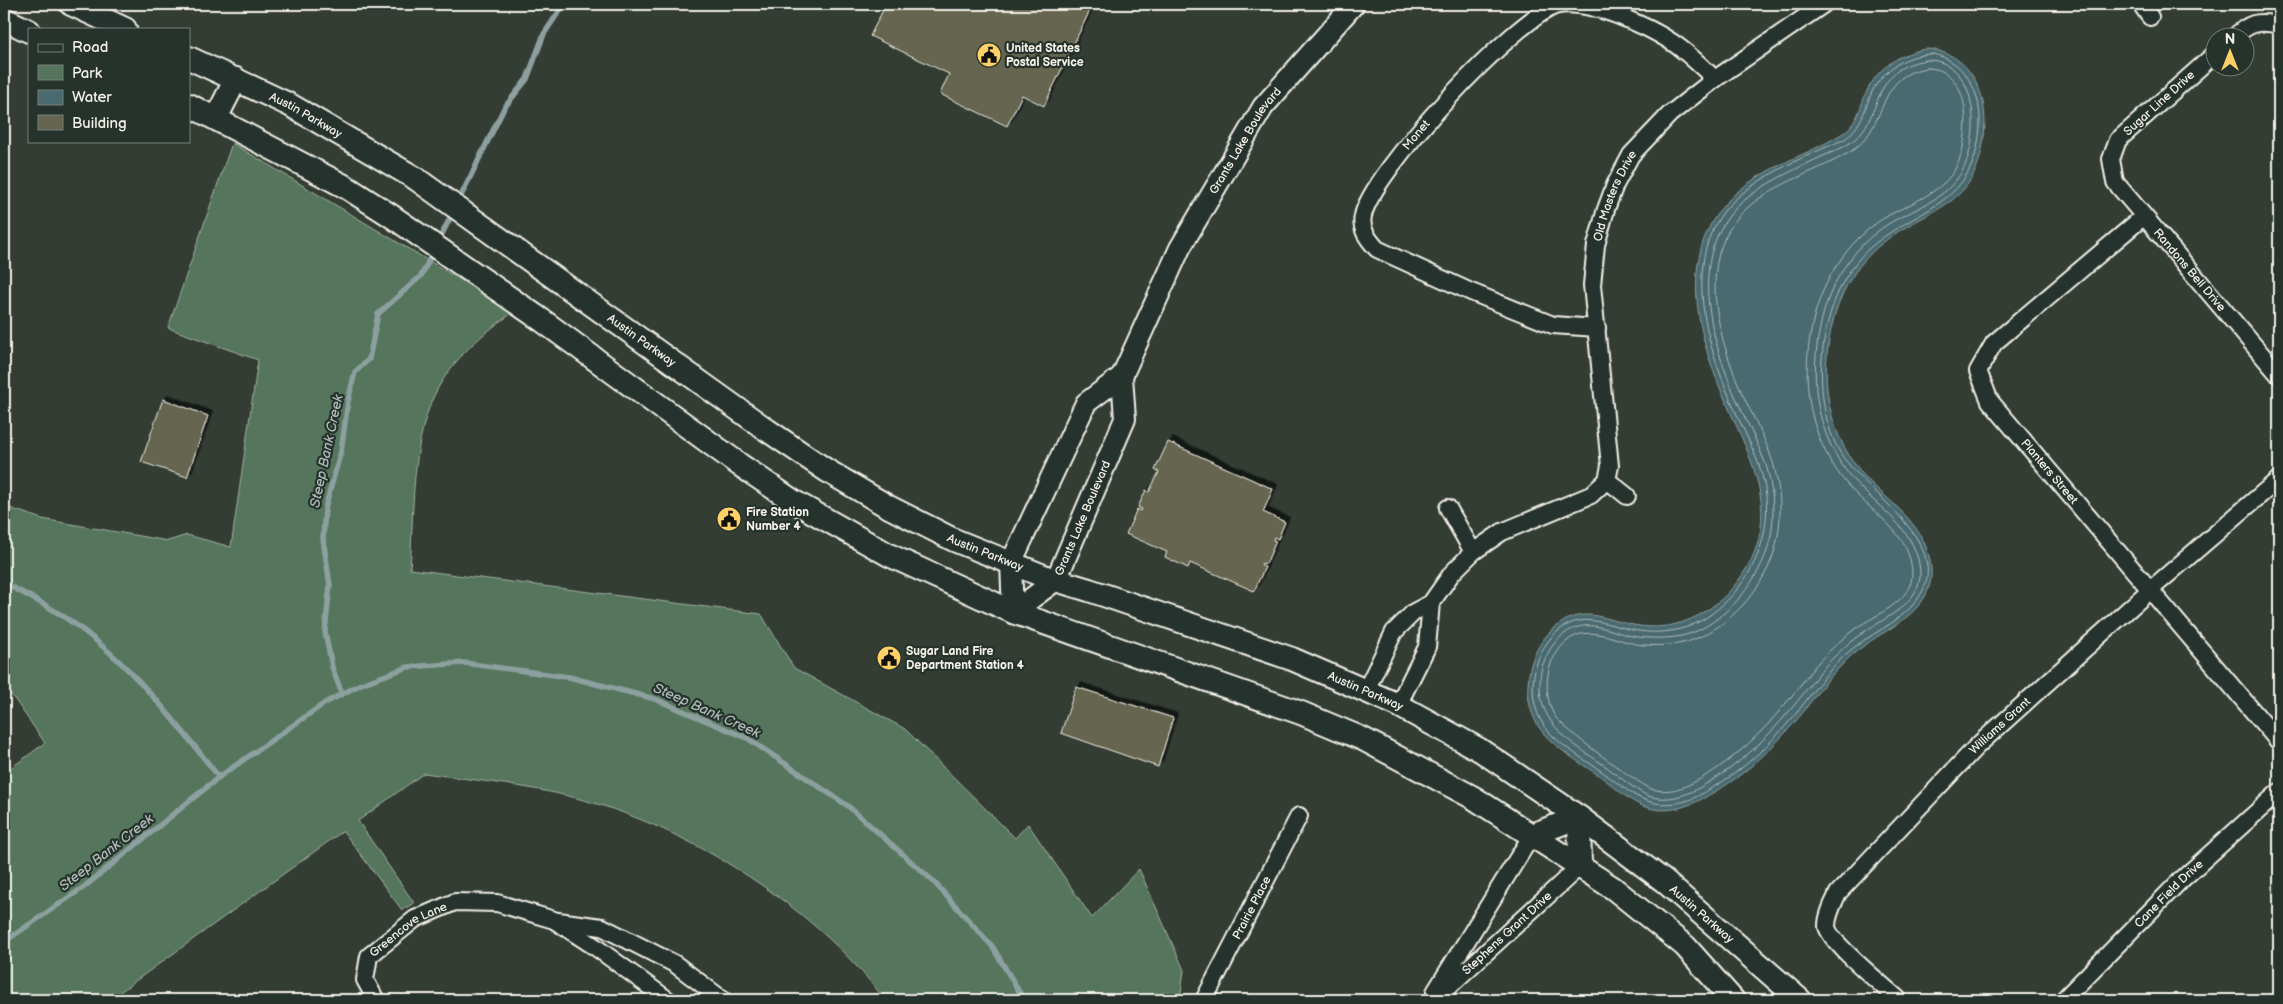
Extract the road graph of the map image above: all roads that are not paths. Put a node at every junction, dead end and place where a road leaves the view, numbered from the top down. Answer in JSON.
{"nodes":[{"id":1,"x":71,"y":4,"type":"edge"},
{"id":2,"x":1354,"y":4,"type":"edge"},
{"id":3,"x":1824,"y":4,"type":"edge"},
{"id":4,"x":4,"y":19,"type":"edge"},
{"id":5,"x":2279,"y":25,"type":"edge"},
{"id":6,"x":123,"y":28,"type":"edge"},
{"id":7,"x":2243,"y":28,"type":"edge"},
{"id":8,"x":28,"y":31,"type":"edge"},
{"id":9,"x":190,"y":58,"type":"edge"},
{"id":10,"x":2206,"y":62,"type":"edge"},
{"id":11,"x":236,"y":79,"type":"junction"},
{"id":12,"x":1715,"y":79,"type":"junction"},
{"id":13,"x":190,"y":105,"type":"edge"},
{"id":14,"x":216,"y":118,"type":"junction"},
{"id":15,"x":2111,"y":159,"type":"joint"},
{"id":16,"x":2143,"y":217,"type":"junction"},
{"id":17,"x":1596,"y":328,"type":"junction"},
{"id":18,"x":2279,"y":375,"type":"edge"},
{"id":19,"x":1122,"y":376,"type":"junction"},
{"id":20,"x":2279,"y":479,"type":"edge"},
{"id":21,"x":1607,"y":480,"type":"junction"},
{"id":22,"x":1627,"y":496,"type":"dead end"},
{"id":23,"x":1448,"y":508,"type":"dead end"},
{"id":24,"x":1473,"y":552,"type":"junction"},
{"id":25,"x":1011,"y":563,"type":"junction"},
{"id":26,"x":1056,"y":580,"type":"junction"},
{"id":27,"x":2150,"y":590,"type":"junction"},
{"id":28,"x":1431,"y":603,"type":"junction"},
{"id":29,"x":1012,"y":612,"type":"junction"},
{"id":30,"x":1366,"y":690,"type":"junction"},
{"id":31,"x":1398,"y":705,"type":"junction"},
{"id":32,"x":2279,"y":742,"type":"edge"},
{"id":33,"x":2279,"y":792,"type":"edge"},
{"id":34,"x":1299,"y":816,"type":"dead end"},
{"id":35,"x":1578,"y":817,"type":"junction"},
{"id":36,"x":1532,"y":834,"type":"junction"},
{"id":37,"x":1580,"y":866,"type":"junction"},
{"id":38,"x":554,"y":920,"type":"junction"},
{"id":39,"x":376,"y":1000,"type":"edge"},
{"id":40,"x":668,"y":1000,"type":"edge"},
{"id":41,"x":723,"y":1000,"type":"edge"},
{"id":42,"x":1204,"y":1000,"type":"edge"},
{"id":43,"x":1429,"y":1000,"type":"edge"},
{"id":44,"x":1434,"y":1000,"type":"edge"},
{"id":45,"x":1733,"y":1000,"type":"edge"},
{"id":46,"x":1800,"y":1000,"type":"edge"},
{"id":47,"x":1899,"y":1000,"type":"edge"},
{"id":48,"x":2063,"y":1000,"type":"edge"}],
"edges":[{"from":1,"to":6,"type":"main road"},
{"from":2,"to":19,"type":"street","name":"Grants Lake Boulevard"},
{"from":3,"to":12,"type":"street","name":"Old Masters Drive"},
{"from":4,"to":8,"type":"main road"},
{"from":5,"to":7,"type":"street"},
{"from":9,"to":11,"type":"main road","name":"Austin Parkway"},
{"from":10,"to":15,"type":"street","name":"Sugar Line Drive"},
{"from":11,"to":14,"type":"main road"},
{"from":11,"to":25,"type":"main road","name":"Austin Parkway"},
{"from":12,"to":17,"type":"street","name":"Old Masters Drive"},
{"from":12,"to":17,"type":"street","name":"Monet"},
{"from":13,"to":14,"type":"main road"},
{"from":14,"to":29,"type":"main road"},
{"from":15,"to":16,"type":"street","name":"Randons Bell Drive"},
{"from":16,"to":18,"type":"street","name":"Randons Bell Drive"},
{"from":16,"to":27,"type":"street","name":"Planters Street"},
{"from":17,"to":21,"type":"street","name":"Old Masters Drive"},
{"from":19,"to":25,"type":"street","name":"Grants Lake Boulevard"},
{"from":19,"to":26,"type":"street","name":"Grants Lake Boulevard"},
{"from":20,"to":27,"type":"street","name":"Williams Grant"},
{"from":21,"to":22,"type":"street"},
{"from":21,"to":24,"type":"street"},
{"from":23,"to":24,"type":"street"},
{"from":24,"to":28,"type":"street"},
{"from":25,"to":26,"type":"main road","name":"Austin Parkway"},
{"from":25,"to":29,"type":"street","name":"Grants Lake Boulevard"},
{"from":26,"to":29,"type":"street","name":"Grants Lake Boulevard"},
{"from":26,"to":30,"type":"main road","name":"Austin Parkway"},
{"from":27,"to":32,"type":"street","name":"Planters Street"},
{"from":27,"to":47,"type":"street","name":"Williams Grant"},
{"from":28,"to":30,"type":"street"},
{"from":28,"to":31,"type":"street"},
{"from":29,"to":36,"type":"main road"},
{"from":30,"to":31,"type":"main road","name":"Austin Parkway"},
{"from":31,"to":35,"type":"main road","name":"Austin Parkway"},
{"from":33,"to":48,"type":"street","name":"Cane Field Drive"},
{"from":34,"to":42,"type":"street","name":"Prairie Place"},
{"from":35,"to":36,"type":"main road"},
{"from":35,"to":37,"type":"main road"},
{"from":35,"to":46,"type":"main road","name":"Austin Parkway"},
{"from":36,"to":37,"type":"main road"},
{"from":36,"to":43,"type":"street","name":"Stephens Grant Drive"},
{"from":37,"to":44,"type":"street","name":"Stephens Grant Drive"},
{"from":37,"to":45,"type":"main road"},
{"from":38,"to":39,"type":"street","name":"Greencove Lane"},
{"from":38,"to":40,"type":"street","name":"Greencove Lane"},
{"from":38,"to":41,"type":"street","name":"Greencove Lane"}]}
